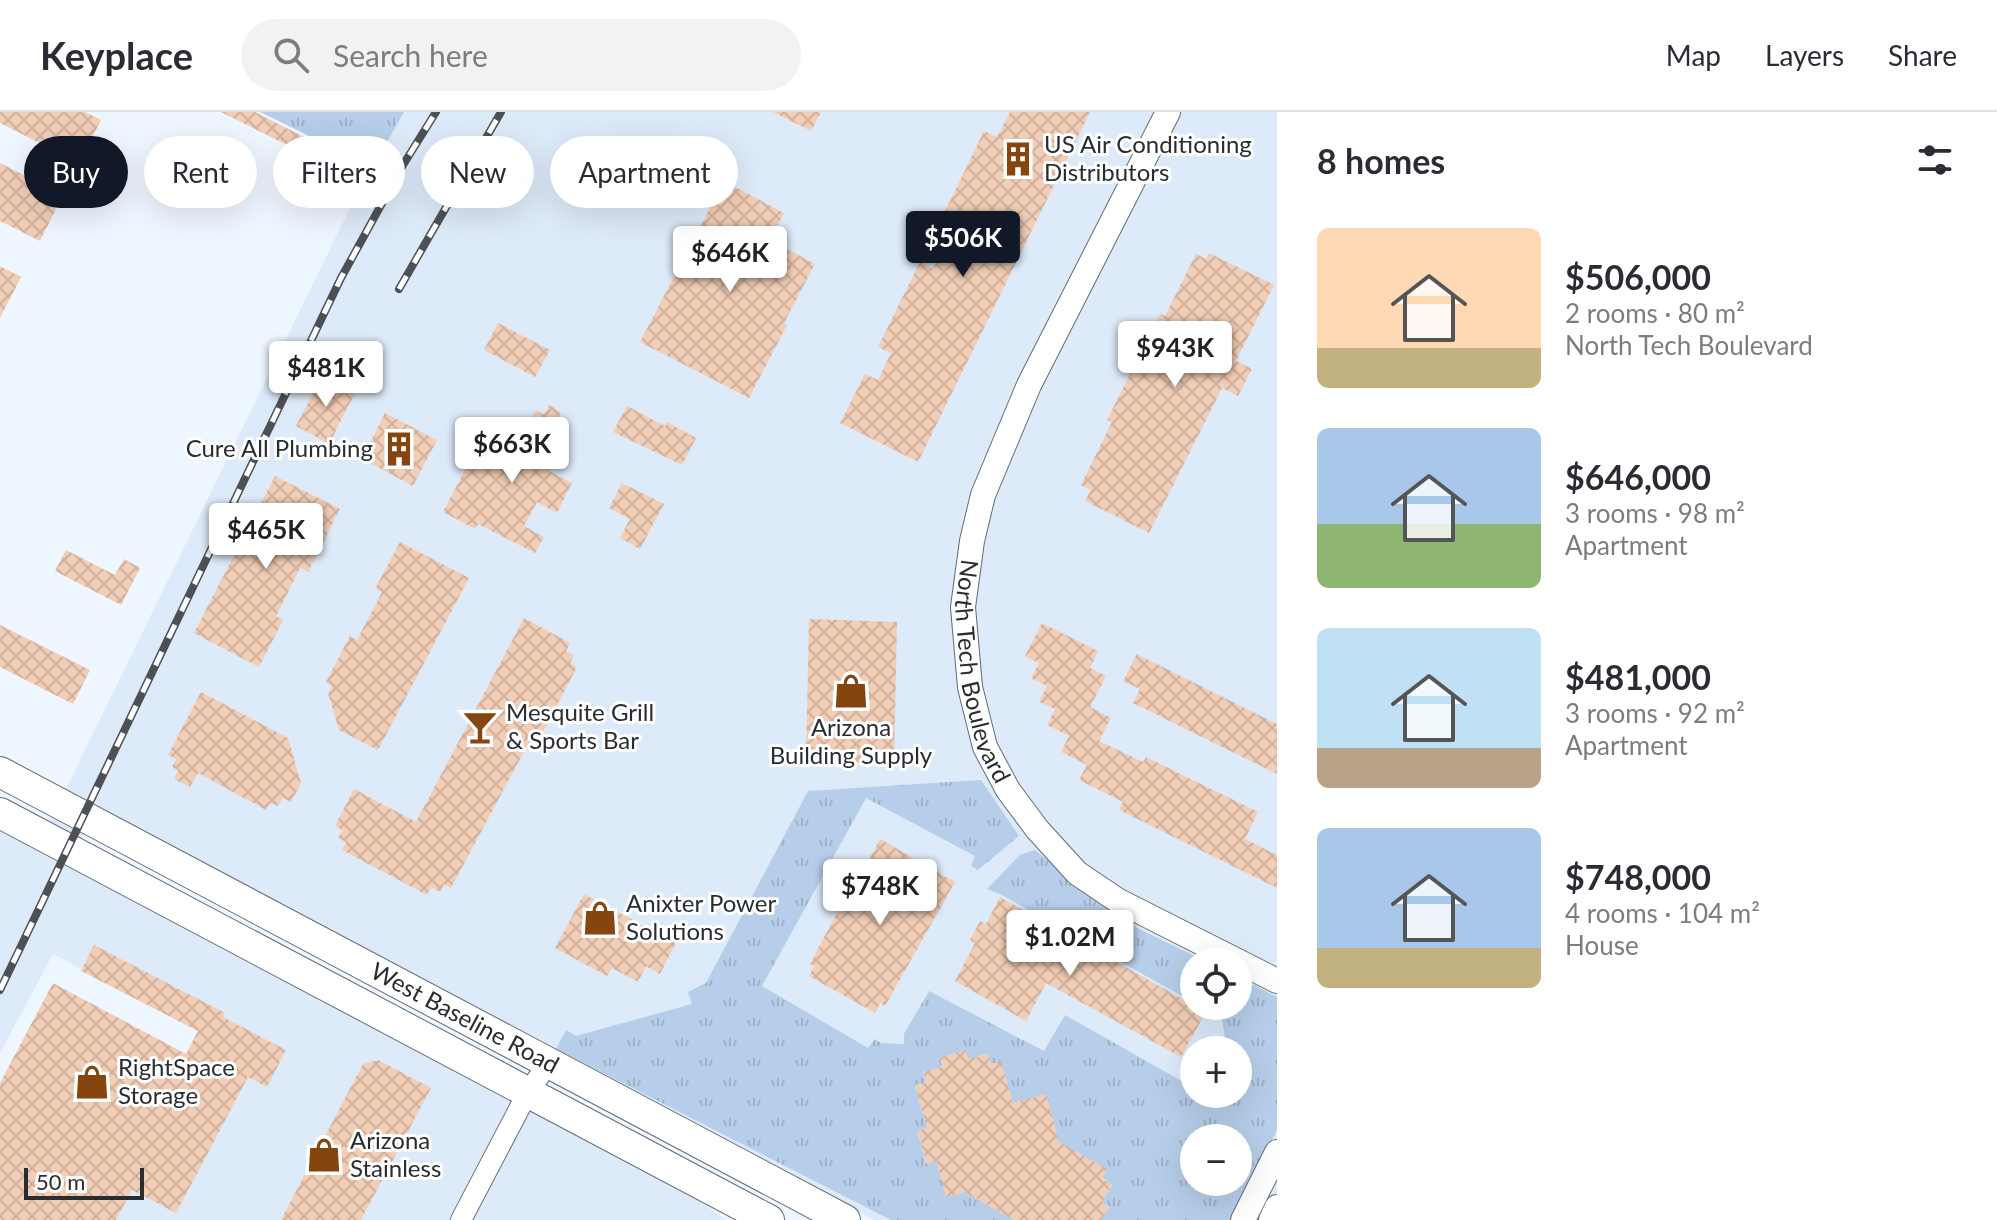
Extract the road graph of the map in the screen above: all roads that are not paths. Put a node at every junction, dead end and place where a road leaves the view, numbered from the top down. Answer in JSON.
{"nodes":[{"id":1,"x":1168,"y":112,"type":"edge"},
{"id":2,"x":0,"y":772,"type":"edge"},
{"id":3,"x":0,"y":813,"type":"edge"},
{"id":4,"x":254,"y":907,"type":"junction"},
{"id":5,"x":238,"y":938,"type":"junction"},
{"id":6,"x":1277,"y":981,"type":"edge"},
{"id":7,"x":548,"y":1064,"type":"junction"},
{"id":8,"x":528,"y":1092,"type":"junction"},
{"id":9,"x":1275,"y":1161,"type":"edge"},
{"id":10,"x":1277,"y":1207,"type":"edge"},
{"id":11,"x":461,"y":1220,"type":"edge"},
{"id":12,"x":769,"y":1220,"type":"edge"},
{"id":13,"x":845,"y":1220,"type":"edge"},
{"id":14,"x":1243,"y":1220,"type":"edge"},
{"id":15,"x":1271,"y":1220,"type":"edge"}],
"edges":[{"from":1,"to":6,"type":"street","name":"North Tech Boulevard"},
{"from":2,"to":4,"type":"main road","name":"West Baseline Road"},
{"from":3,"to":5,"type":"main road","name":"West Baseline Road"},
{"from":4,"to":5,"type":"main road"},
{"from":4,"to":7,"type":"main road","name":"West Baseline Road"},
{"from":5,"to":8,"type":"main road","name":"West Baseline Road"},
{"from":7,"to":8,"type":"street"},
{"from":7,"to":13,"type":"main road","name":"West Baseline Road"},
{"from":8,"to":11,"type":"street"},
{"from":8,"to":12,"type":"main road","name":"West Baseline Road"},
{"from":9,"to":14,"type":"street"},
{"from":10,"to":15,"type":"street"}]}
